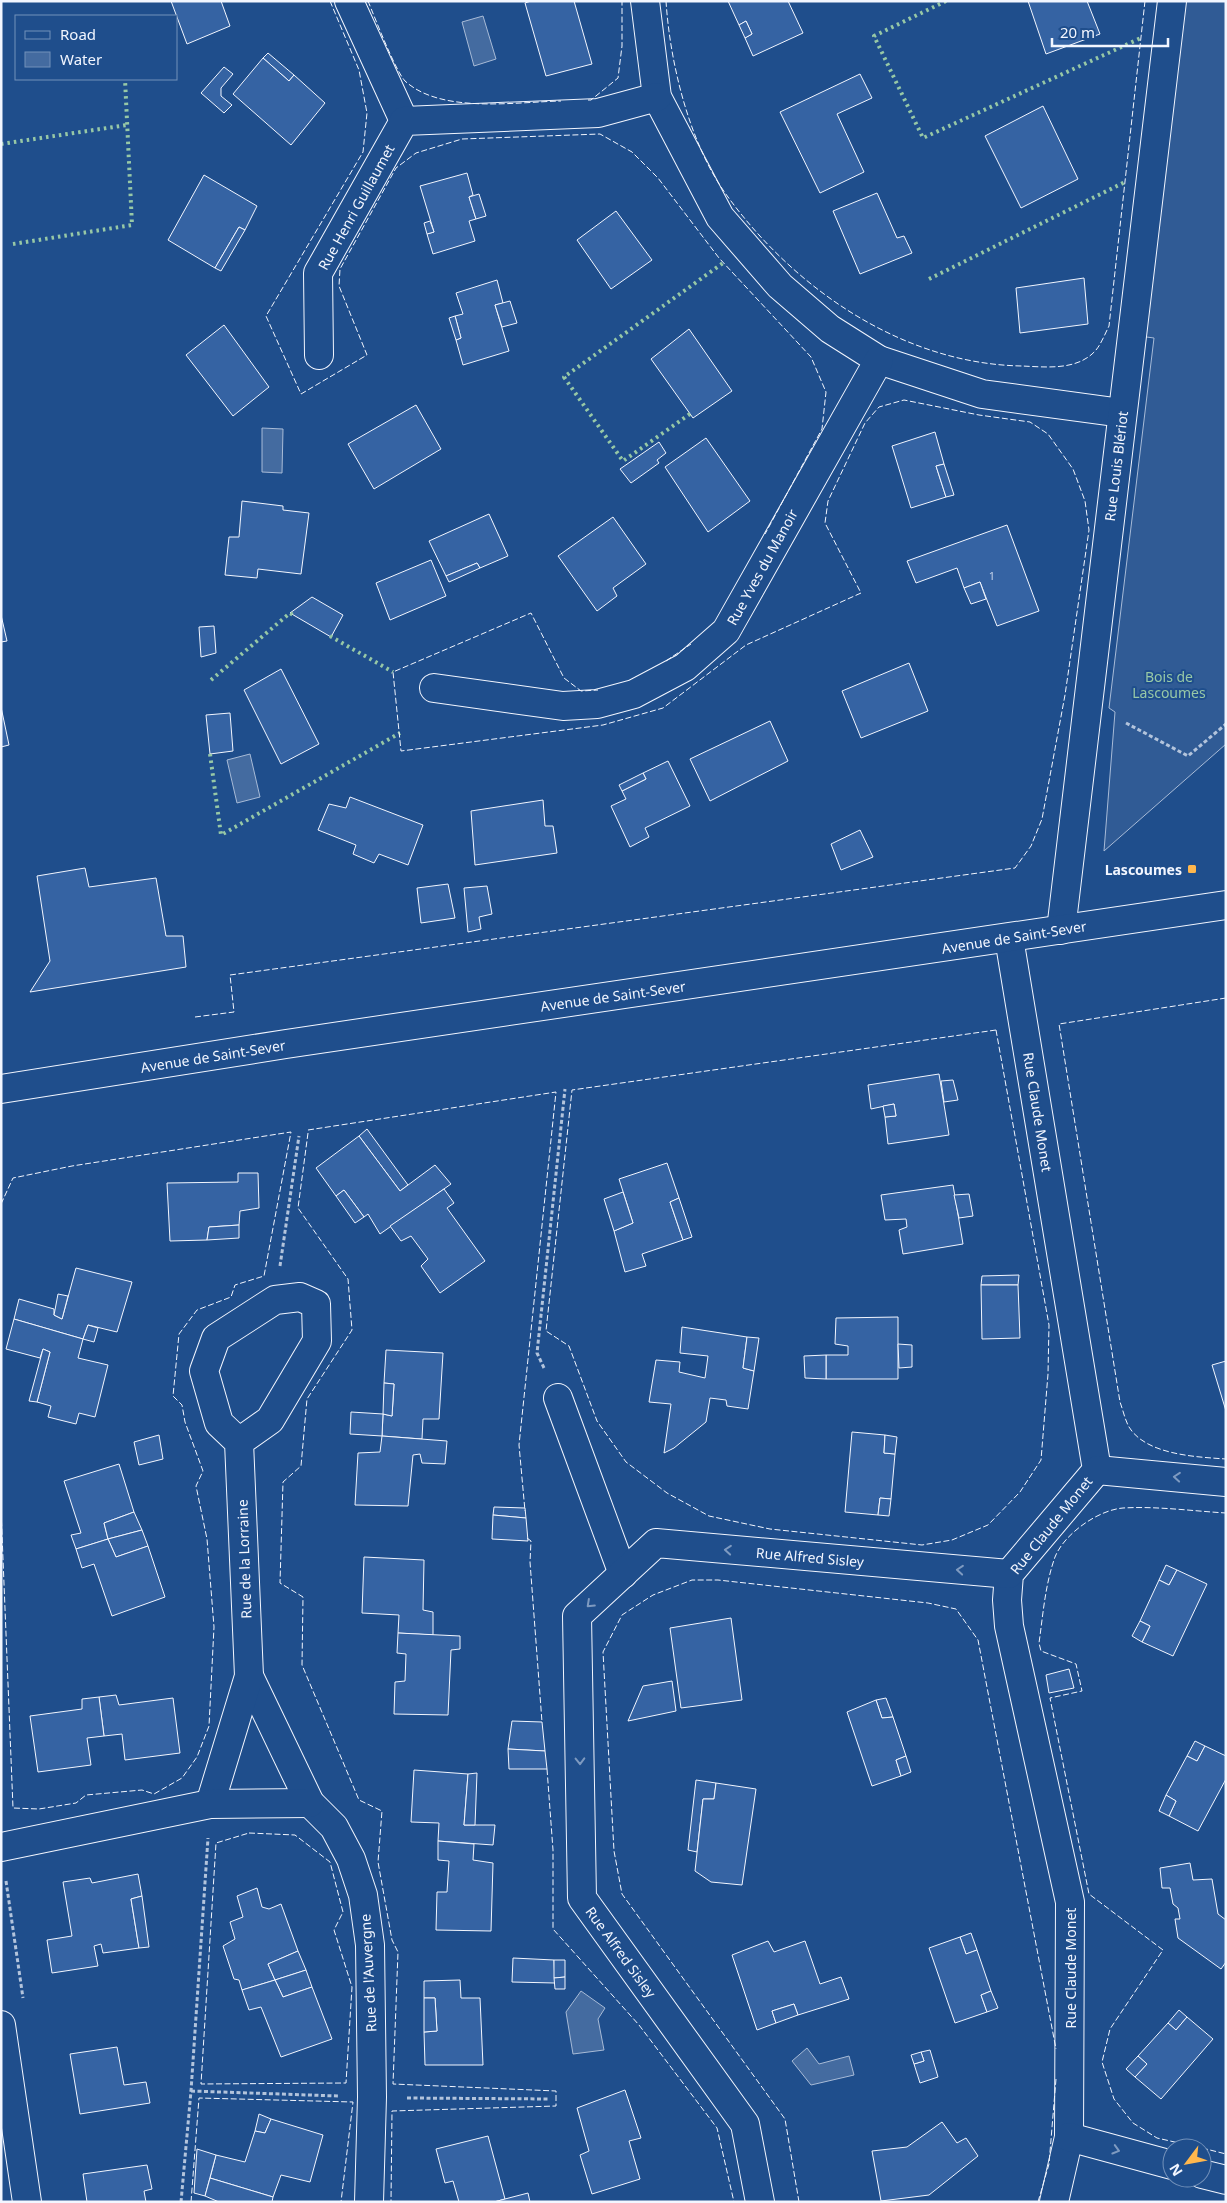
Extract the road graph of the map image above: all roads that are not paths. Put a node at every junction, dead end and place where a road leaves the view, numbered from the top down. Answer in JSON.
{"nodes":[{"id":1,"x":349,"y":1,"type":"edge"},
{"id":2,"x":645,"y":1,"type":"edge"},
{"id":3,"x":1172,"y":1,"type":"edge"},
{"id":4,"x":657,"y":97,"type":"junction"},
{"id":5,"x":404,"y":121,"type":"junction"},
{"id":6,"x":319,"y":355,"type":"dead end"},
{"id":7,"x":880,"y":360,"type":"junction"},
{"id":8,"x":1122,"y":413,"type":"junction"},
{"id":9,"x":434,"y":688,"type":"dead end"},
{"id":10,"x":1226,"y":905,"type":"edge"},
{"id":11,"x":1061,"y":930,"type":"junction"},
{"id":12,"x":1009,"y":938,"type":"junction"},
{"id":13,"x":6,"y":1091,"type":"edge"},
{"id":14,"x":558,"y":1398,"type":"road end"},
{"id":15,"x":239,"y":1442,"type":"junction"},
{"id":16,"x":1096,"y":1470,"type":"junction"},
{"id":17,"x":1226,"y":1482,"type":"edge"},
{"id":18,"x":623,"y":1574,"type":"junction"},
{"id":19,"x":1009,"y":1574,"type":"junction"},
{"id":20,"x":249,"y":1676,"type":"junction"},
{"id":21,"x":310,"y":1803,"type":"junction"},
{"id":22,"x":210,"y":1804,"type":"junction"},
{"id":23,"x":1,"y":1848,"type":"edge"},
{"id":24,"x":1,"y":2025,"type":"edge"},
{"id":25,"x":1069,"y":2137,"type":"junction"},
{"id":26,"x":1162,"y":2162,"type":"edge"},
{"id":27,"x":1212,"y":2176,"type":"edge"},
{"id":28,"x":1226,"y":2180,"type":"edge"},
{"id":29,"x":27,"y":2202,"type":"edge"},
{"id":30,"x":369,"y":2202,"type":"edge"},
{"id":31,"x":760,"y":2202,"type":"edge"},
{"id":32,"x":1054,"y":2202,"type":"edge"}],
"edges":[{"from":1,"to":5,"type":"street"},
{"from":2,"to":4,"type":"street"},
{"from":3,"to":8,"type":"street","name":"Rue Louis Blériot"},
{"from":4,"to":5,"type":"street"},
{"from":4,"to":7,"type":"street"},
{"from":5,"to":6,"type":"street","name":"Rue Henri Guillaumet"},
{"from":7,"to":8,"type":"street"},
{"from":7,"to":9,"type":"street","name":"Rue Yves du Manoir"},
{"from":8,"to":11,"type":"street","name":"Rue Louis Blériot"},
{"from":10,"to":11,"type":"street","name":"Avenue de Saint-Sever"},
{"from":11,"to":12,"type":"street","name":"Avenue de Saint-Sever"},
{"from":12,"to":13,"type":"street","name":"Avenue de Saint-Sever"},
{"from":12,"to":16,"type":"street","name":"Rue Claude Monet"},
{"from":14,"to":18,"type":"street"},
{"from":15,"to":15,"type":"street"},
{"from":15,"to":20,"type":"street","name":"Rue de la Lorraine"},
{"from":17,"to":16,"type":"street","one_way":true},
{"from":16,"to":19,"type":"street","name":"Rue Claude Monet"},
{"from":19,"to":18,"type":"street","name":"Rue Alfred Sisley","one_way":true},
{"from":18,"to":31,"type":"street","name":"Rue Alfred Sisley","one_way":true},
{"from":19,"to":25,"type":"street","name":"Rue Claude Monet"},
{"from":20,"to":21,"type":"street","name":"Rue de la Lorraine"},
{"from":20,"to":22,"type":"street","name":"Rue de la Lorraine"},
{"from":21,"to":22,"type":"street"},
{"from":21,"to":30,"type":"street","name":"Rue de l'Auvergne"},
{"from":22,"to":23,"type":"street"},
{"from":24,"to":29,"type":"street"},
{"from":25,"to":26,"type":"street","one_way":true},
{"from":25,"to":32,"type":"street","name":"Rue Claude Monet"},
{"from":27,"to":28,"type":"street"}]}
